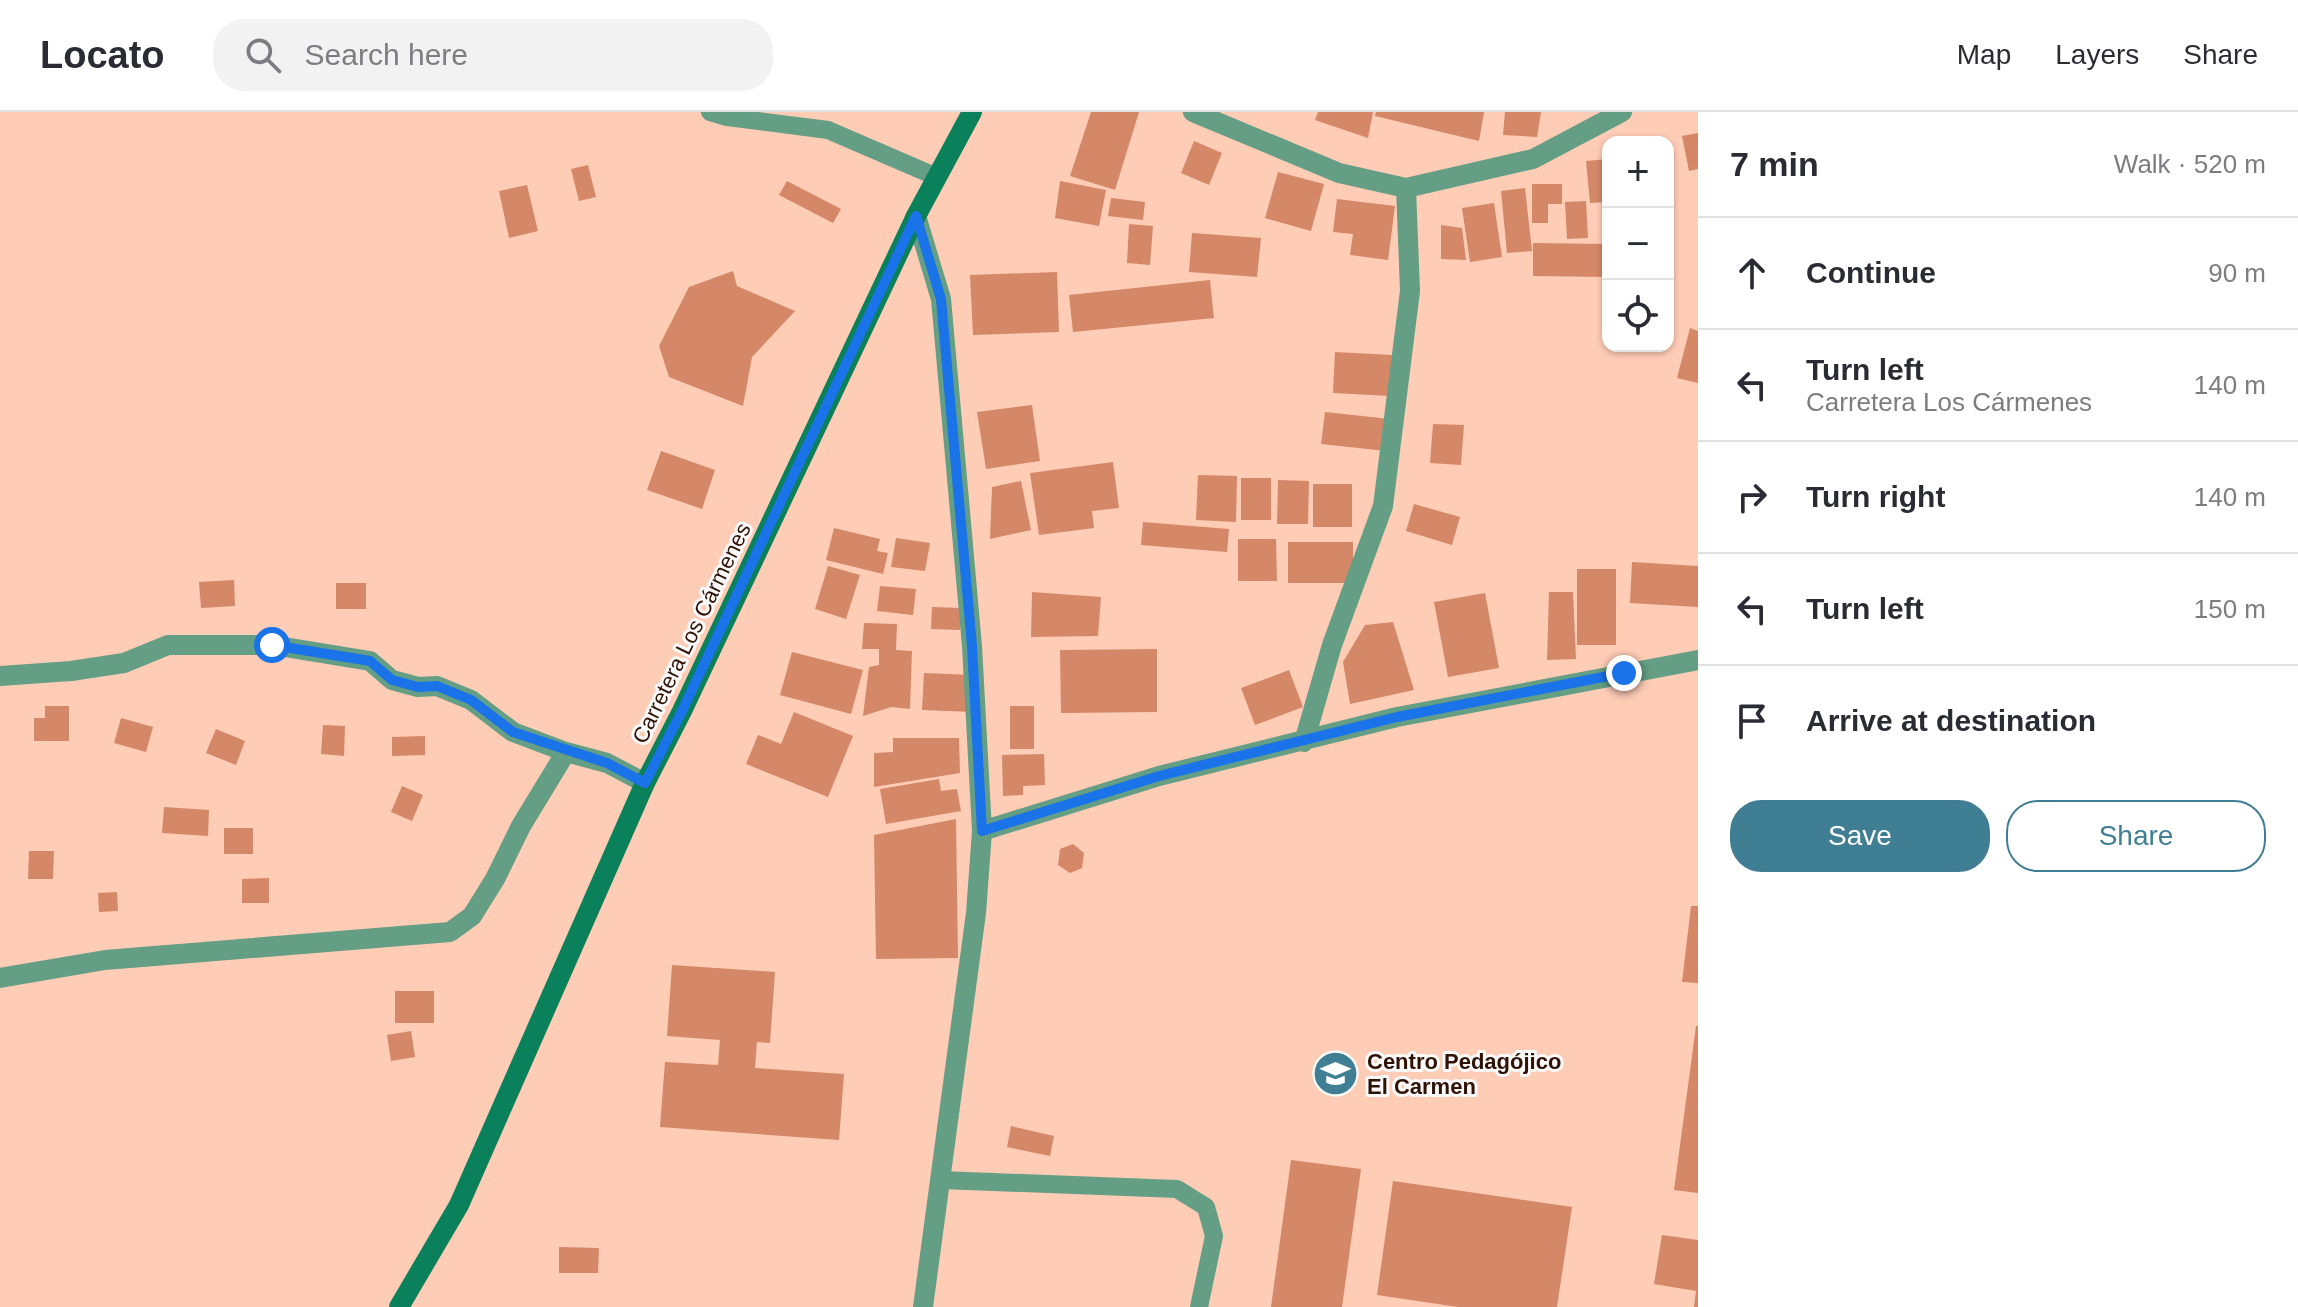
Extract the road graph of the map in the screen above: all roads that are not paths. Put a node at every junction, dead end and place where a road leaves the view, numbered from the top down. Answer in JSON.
{"nodes":[{"id":1,"x":710,"y":112,"type":"edge"},
{"id":2,"x":816,"y":112,"type":"edge"},
{"id":3,"x":972,"y":112,"type":"edge"},
{"id":4,"x":1193,"y":112,"type":"edge"},
{"id":5,"x":1622,"y":112,"type":"edge"},
{"id":6,"x":828,"y":130,"type":"junction"},
{"id":7,"x":937,"y":177,"type":"junction"},
{"id":8,"x":1406,"y":188,"type":"junction"},
{"id":9,"x":916,"y":216,"type":"junction"},
{"id":10,"x":1698,"y":660,"type":"edge"},
{"id":11,"x":0,"y":676,"type":"edge"},
{"id":12,"x":1304,"y":742,"type":"junction"},
{"id":13,"x":566,"y":752,"type":"junction"},
{"id":14,"x":645,"y":783,"type":"junction"},
{"id":15,"x":982,"y":831,"type":"junction"},
{"id":16,"x":0,"y":978,"type":"edge"},
{"id":17,"x":941,"y":1180,"type":"junction"},
{"id":18,"x":399,"y":1307,"type":"edge"},
{"id":19,"x":923,"y":1307,"type":"edge"},
{"id":20,"x":1199,"y":1307,"type":"edge"}],
"edges":[{"from":1,"to":6,"type":"lane"},
{"from":2,"to":6,"type":"lane"},
{"from":3,"to":7,"type":"main road","name":"Carretera Los Cármenes"},
{"from":4,"to":8,"type":"street"},
{"from":5,"to":8,"type":"street"},
{"from":6,"to":7,"type":"lane"},
{"from":7,"to":9,"type":"main road","name":"Carretera Los Cármenes"},
{"from":8,"to":12,"type":"street"},
{"from":9,"to":14,"type":"main road","name":"Carretera Los Cármenes"},
{"from":9,"to":15,"type":"street"},
{"from":10,"to":12,"type":"street"},
{"from":11,"to":13,"type":"street"},
{"from":12,"to":15,"type":"street"},
{"from":13,"to":14,"type":"street"},
{"from":13,"to":16,"type":"street"},
{"from":14,"to":18,"type":"main road","name":"Carretera Los Cármenes"},
{"from":15,"to":17,"type":"street"},
{"from":17,"to":19,"type":"street"},
{"from":17,"to":20,"type":"lane"}]}
